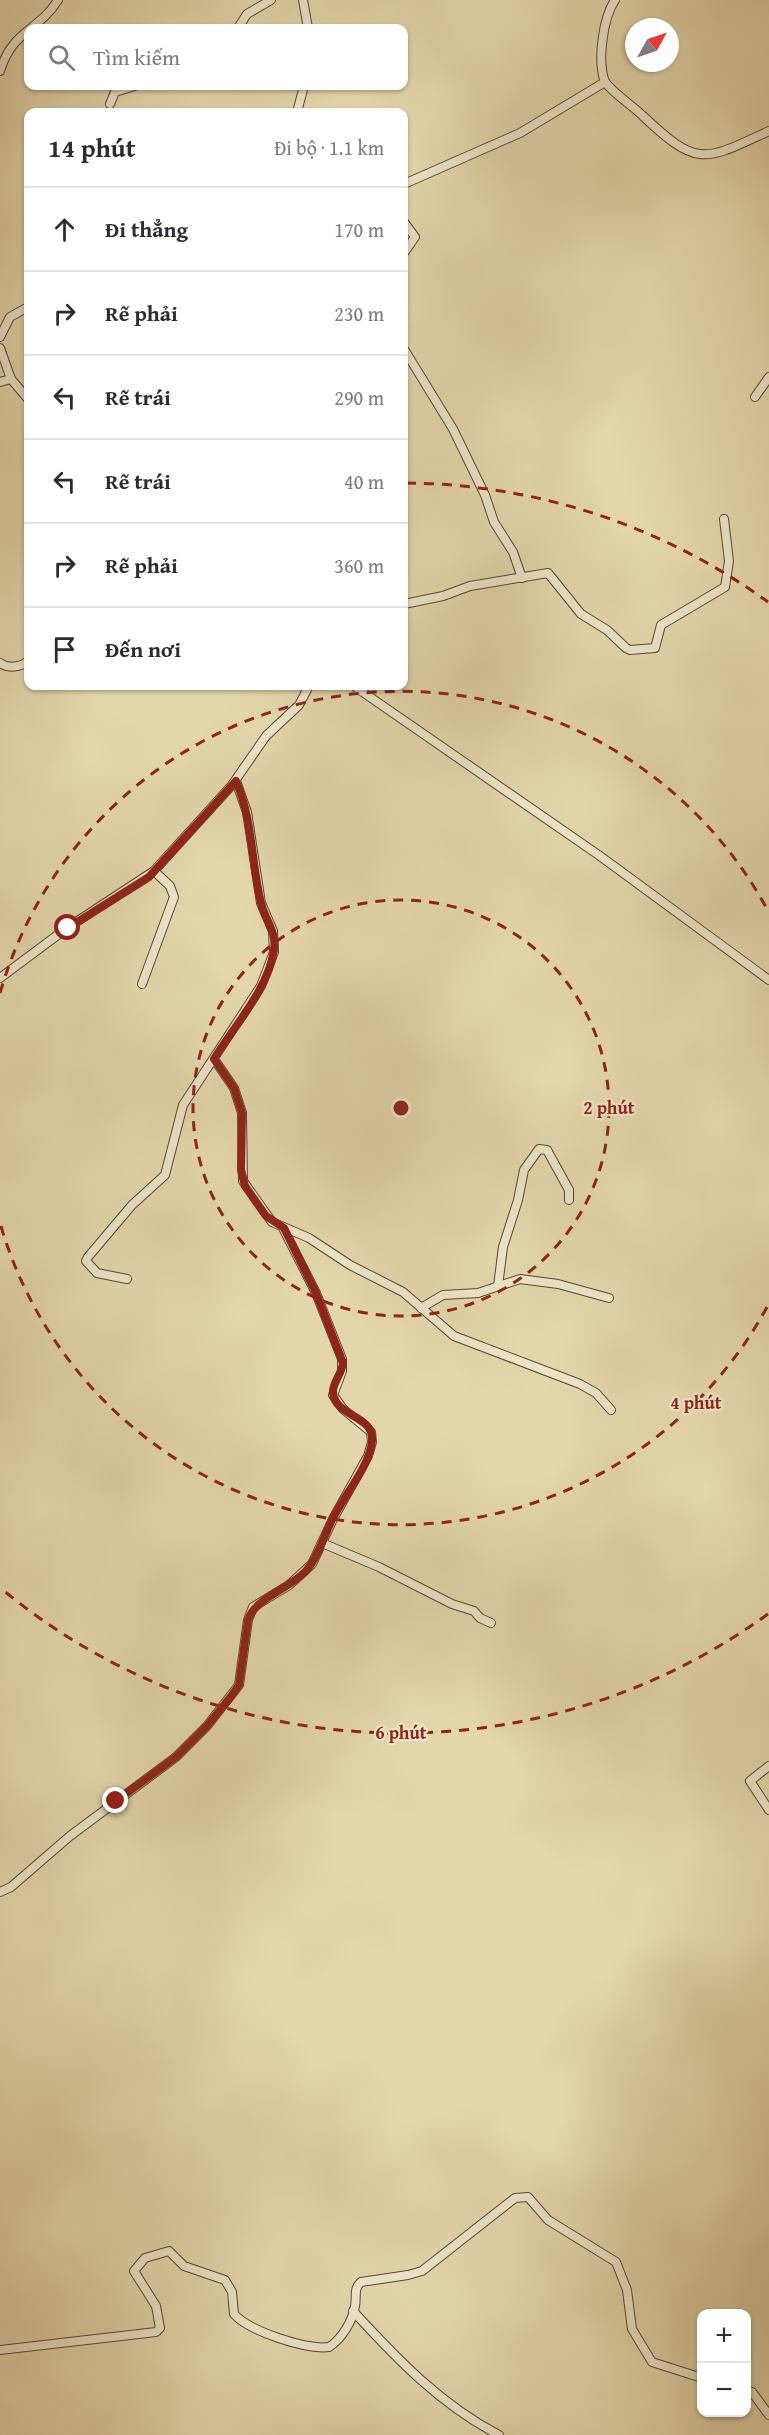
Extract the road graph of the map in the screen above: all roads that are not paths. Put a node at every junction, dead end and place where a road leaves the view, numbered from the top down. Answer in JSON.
{"nodes":[{"id":1,"x":58,"y":0,"type":"edge"},
{"id":2,"x":271,"y":0,"type":"edge"},
{"id":3,"x":303,"y":0,"type":"edge"},
{"id":4,"x":615,"y":0,"type":"edge"},
{"id":5,"x":31,"y":24,"type":"edge"},
{"id":6,"x":241,"y":24,"type":"edge"},
{"id":7,"x":307,"y":24,"type":"edge"},
{"id":8,"x":24,"y":31,"type":"edge"},
{"id":9,"x":0,"y":71,"type":"edge"},
{"id":10,"x":605,"y":82,"type":"junction"},
{"id":11,"x":122,"y":90,"type":"edge"},
{"id":12,"x":303,"y":90,"type":"edge"},
{"id":13,"x":110,"y":104,"type":"dead end"},
{"id":14,"x":298,"y":108,"type":"edge"},
{"id":15,"x":769,"y":131,"type":"edge"},
{"id":16,"x":408,"y":182,"type":"edge"},
{"id":17,"x":408,"y":227,"type":"edge"},
{"id":18,"x":408,"y":247,"type":"edge"},
{"id":19,"x":24,"y":309,"type":"edge"},
{"id":20,"x":0,"y":337,"type":"edge"},
{"id":21,"x":0,"y":348,"type":"edge"},
{"id":22,"x":408,"y":356,"type":"edge"},
{"id":23,"x":769,"y":377,"type":"edge"},
{"id":24,"x":11,"y":379,"type":"junction"},
{"id":25,"x":0,"y":382,"type":"edge"},
{"id":26,"x":24,"y":394,"type":"edge"},
{"id":27,"x":756,"y":397,"type":"dead end"},
{"id":28,"x":724,"y":519,"type":"dead end"},
{"id":29,"x":522,"y":578,"type":"junction"},
{"id":30,"x":408,"y":603,"type":"edge"},
{"id":31,"x":0,"y":663,"type":"edge"},
{"id":32,"x":24,"y":663,"type":"edge"},
{"id":33,"x":307,"y":690,"type":"edge"},
{"id":34,"x":360,"y":690,"type":"edge"},
{"id":35,"x":236,"y":781,"type":"junction"},
{"id":36,"x":154,"y":871,"type":"junction"},
{"id":37,"x":0,"y":978,"type":"edge"},
{"id":38,"x":769,"y":980,"type":"edge"},
{"id":39,"x":142,"y":984,"type":"dead end"},
{"id":40,"x":214,"y":1059,"type":"junction"},
{"id":41,"x":569,"y":1200,"type":"dead end"},
{"id":42,"x":284,"y":1228,"type":"junction"},
{"id":43,"x":127,"y":1279,"type":"dead end"},
{"id":44,"x":498,"y":1286,"type":"junction"},
{"id":45,"x":609,"y":1298,"type":"dead end"},
{"id":46,"x":422,"y":1308,"type":"junction"},
{"id":47,"x":611,"y":1410,"type":"dead end"},
{"id":48,"x":322,"y":1543,"type":"junction"},
{"id":49,"x":490,"y":1623,"type":"dead end"},
{"id":50,"x":769,"y":1766,"type":"edge"},
{"id":51,"x":769,"y":1810,"type":"edge"},
{"id":52,"x":0,"y":1892,"type":"edge"},
{"id":53,"x":354,"y":2311,"type":"junction"},
{"id":54,"x":0,"y":2350,"type":"edge"},
{"id":55,"x":697,"y":2376,"type":"edge"},
{"id":56,"x":751,"y":2392,"type":"edge"},
{"id":57,"x":769,"y":2415,"type":"edge"},
{"id":58,"x":499,"y":2435,"type":"edge"}],
"edges":[{"from":1,"to":5,"type":"street"},
{"from":2,"to":6,"type":"street"},
{"from":3,"to":7,"type":"street"},
{"from":4,"to":10,"type":"street"},
{"from":8,"to":9,"type":"street"},
{"from":10,"to":15,"type":"street"},
{"from":10,"to":16,"type":"street"},
{"from":11,"to":13,"type":"street"},
{"from":12,"to":14,"type":"street"},
{"from":17,"to":18,"type":"street"},
{"from":19,"to":20,"type":"street"},
{"from":21,"to":24,"type":"street"},
{"from":22,"to":29,"type":"street"},
{"from":23,"to":27,"type":"street"},
{"from":24,"to":25,"type":"street"},
{"from":24,"to":26,"type":"street"},
{"from":28,"to":29,"type":"street"},
{"from":29,"to":30,"type":"street"},
{"from":31,"to":32,"type":"street"},
{"from":33,"to":35,"type":"street"},
{"from":34,"to":38,"type":"street"},
{"from":35,"to":36,"type":"street"},
{"from":35,"to":40,"type":"street"},
{"from":36,"to":37,"type":"street"},
{"from":36,"to":39,"type":"street"},
{"from":40,"to":42,"type":"street"},
{"from":40,"to":43,"type":"street"},
{"from":41,"to":44,"type":"street"},
{"from":42,"to":46,"type":"street"},
{"from":42,"to":48,"type":"street"},
{"from":44,"to":45,"type":"street"},
{"from":44,"to":46,"type":"street"},
{"from":46,"to":47,"type":"street"},
{"from":48,"to":49,"type":"street"},
{"from":48,"to":52,"type":"street"},
{"from":50,"to":51,"type":"street"},
{"from":53,"to":54,"type":"street"},
{"from":53,"to":55,"type":"street"},
{"from":53,"to":58,"type":"street"},
{"from":56,"to":57,"type":"street"}]}
